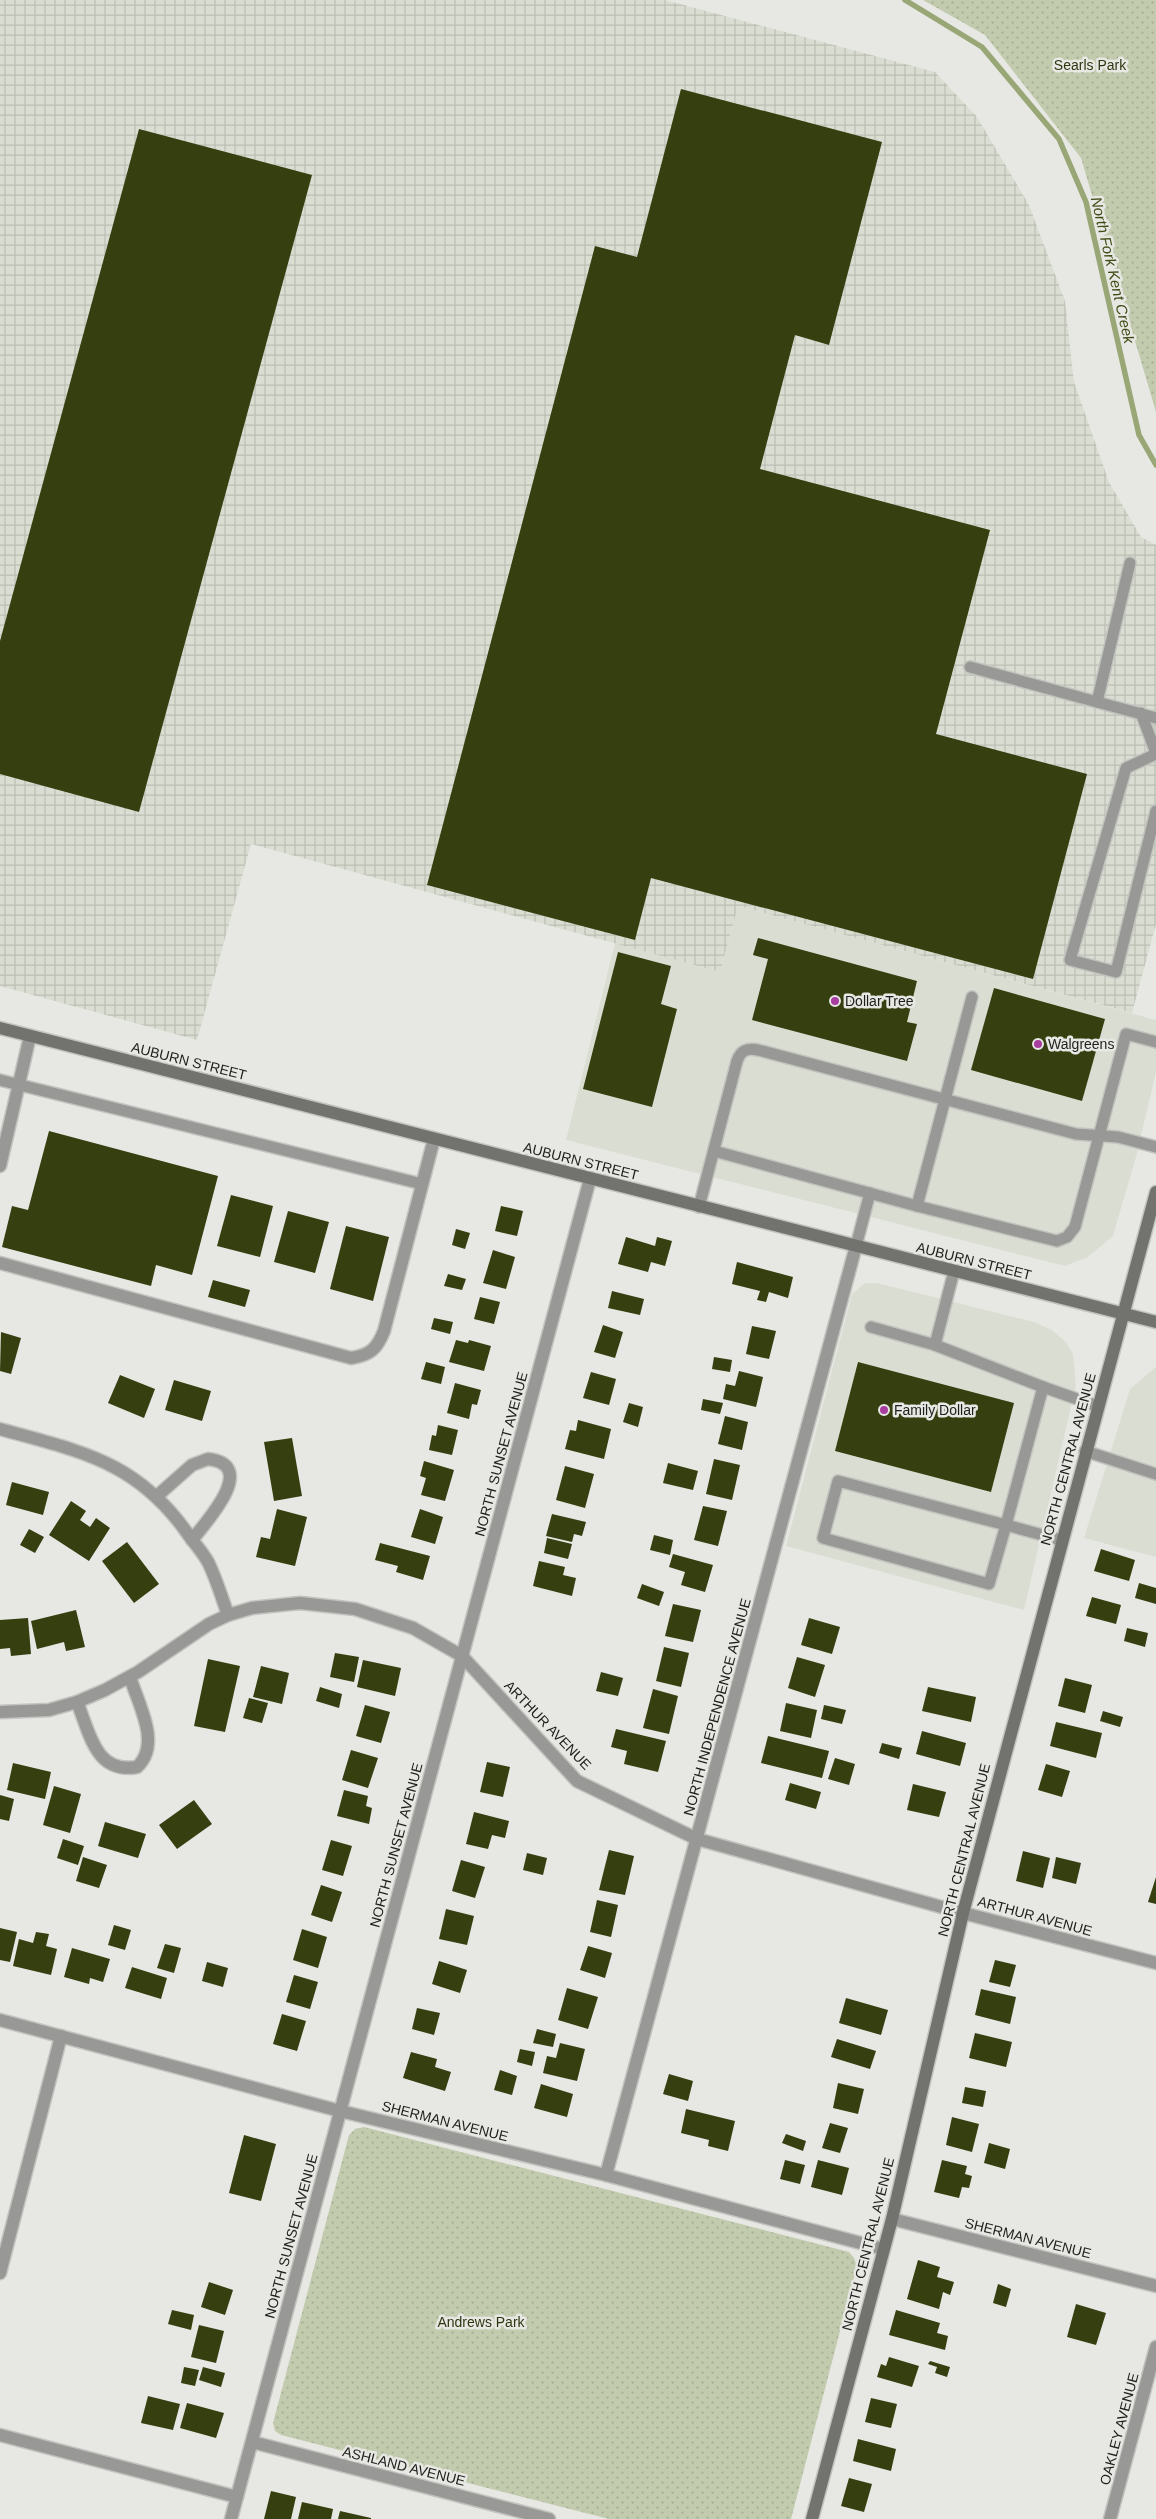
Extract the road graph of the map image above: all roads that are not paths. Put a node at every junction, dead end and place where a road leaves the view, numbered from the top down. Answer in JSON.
{"nodes":[{"id":1,"x":1130,"y":563,"type":"dead end"},
{"id":2,"x":970,"y":667,"type":"dead end"},
{"id":3,"x":1097,"y":702,"type":"junction"},
{"id":4,"x":1140,"y":713,"type":"junction"},
{"id":5,"x":1156,"y":718,"type":"edge"},
{"id":6,"x":1156,"y":753,"type":"edge"},
{"id":7,"x":1156,"y":811,"type":"edge"},
{"id":8,"x":972,"y":997,"type":"dead end"},
{"id":9,"x":0,"y":1028,"type":"edge"},
{"id":10,"x":30,"y":1036,"type":"junction"},
{"id":11,"x":1156,"y":1042,"type":"edge"},
{"id":12,"x":0,"y":1080,"type":"edge"},
{"id":13,"x":19,"y":1085,"type":"junction"},
{"id":14,"x":945,"y":1101,"type":"junction"},
{"id":15,"x":1098,"y":1136,"type":"junction"},
{"id":16,"x":434,"y":1139,"type":"junction"},
{"id":17,"x":1156,"y":1147,"type":"edge"},
{"id":18,"x":714,"y":1150,"type":"junction"},
{"id":19,"x":0,"y":1166,"type":"edge"},
{"id":20,"x":590,"y":1178,"type":"junction"},
{"id":21,"x":422,"y":1184,"type":"junction"},
{"id":22,"x":1156,"y":1192,"type":"edge"},
{"id":23,"x":870,"y":1193,"type":"junction"},
{"id":24,"x":917,"y":1206,"type":"junction"},
{"id":25,"x":699,"y":1207,"type":"junction"},
{"id":26,"x":856,"y":1246,"type":"junction"},
{"id":27,"x":0,"y":1263,"type":"edge"},
{"id":28,"x":954,"y":1271,"type":"junction"},
{"id":29,"x":1122,"y":1313,"type":"junction"},
{"id":30,"x":1156,"y":1322,"type":"edge"},
{"id":31,"x":871,"y":1327,"type":"dead end"},
{"id":32,"x":935,"y":1344,"type":"junction"},
{"id":33,"x":1042,"y":1387,"type":"junction"},
{"id":34,"x":1097,"y":1406,"type":"junction"},
{"id":35,"x":0,"y":1429,"type":"edge"},
{"id":36,"x":1085,"y":1451,"type":"junction"},
{"id":37,"x":1156,"y":1474,"type":"edge"},
{"id":38,"x":157,"y":1496,"type":"junction"},
{"id":39,"x":1006,"y":1525,"type":"junction"},
{"id":40,"x":192,"y":1540,"type":"junction"},
{"id":41,"x":1061,"y":1540,"type":"junction"},
{"id":42,"x":228,"y":1615,"type":"junction"},
{"id":43,"x":462,"y":1656,"type":"junction"},
{"id":44,"x":130,"y":1677,"type":"junction"},
{"id":45,"x":77,"y":1702,"type":"junction"},
{"id":46,"x":0,"y":1712,"type":"edge"},
{"id":47,"x":697,"y":1839,"type":"junction"},
{"id":48,"x":963,"y":1913,"type":"junction"},
{"id":49,"x":1156,"y":1963,"type":"edge"},
{"id":50,"x":0,"y":2020,"type":"edge"},
{"id":51,"x":61,"y":2036,"type":"junction"},
{"id":52,"x":340,"y":2111,"type":"junction"},
{"id":53,"x":606,"y":2175,"type":"junction"},
{"id":54,"x":892,"y":2219,"type":"junction"},
{"id":55,"x":883,"y":2249,"type":"junction"},
{"id":56,"x":0,"y":2273,"type":"edge"},
{"id":57,"x":1156,"y":2286,"type":"edge"},
{"id":58,"x":1156,"y":2347,"type":"edge"},
{"id":59,"x":0,"y":2435,"type":"edge"},
{"id":60,"x":252,"y":2442,"type":"junction"},
{"id":61,"x":237,"y":2497,"type":"junction"},
{"id":62,"x":521,"y":2516,"type":"edge"},
{"id":63,"x":231,"y":2519,"type":"edge"},
{"id":64,"x":549,"y":2519,"type":"edge"},
{"id":65,"x":812,"y":2519,"type":"edge"},
{"id":66,"x":1110,"y":2519,"type":"edge"}],
"edges":[{"from":1,"to":3,"type":"lane"},
{"from":2,"to":3,"type":"lane"},
{"from":3,"to":4,"type":"lane"},
{"from":4,"to":5,"type":"lane"},
{"from":4,"to":6,"type":"lane"},
{"from":6,"to":7,"type":"lane"},
{"from":8,"to":14,"type":"lane"},
{"from":9,"to":10,"type":"main road","name":"AUBURN STREET"},
{"from":10,"to":13,"type":"street"},
{"from":10,"to":16,"type":"main road","name":"AUBURN STREET"},
{"from":11,"to":15,"type":"lane"},
{"from":12,"to":13,"type":"lane"},
{"from":13,"to":19,"type":"street"},
{"from":13,"to":21,"type":"lane"},
{"from":14,"to":15,"type":"lane"},
{"from":14,"to":18,"type":"lane"},
{"from":14,"to":24,"type":"lane"},
{"from":15,"to":17,"type":"lane"},
{"from":15,"to":24,"type":"lane"},
{"from":16,"to":20,"type":"main road","name":"AUBURN STREET"},
{"from":16,"to":21,"type":"street"},
{"from":18,"to":23,"type":"lane"},
{"from":18,"to":25,"type":"lane"},
{"from":20,"to":25,"type":"main road","name":"AUBURN STREET"},
{"from":20,"to":43,"type":"street","name":"NORTH SUNSET AVENUE"},
{"from":21,"to":27,"type":"street"},
{"from":22,"to":29,"type":"main road","name":"NORTH CENTRAL AVENUE"},
{"from":23,"to":24,"type":"lane"},
{"from":23,"to":26,"type":"lane"},
{"from":25,"to":26,"type":"main road","name":"AUBURN STREET"},
{"from":26,"to":28,"type":"main road","name":"AUBURN STREET"},
{"from":26,"to":47,"type":"street","name":"NORTH INDEPENDENCE AVENUE"},
{"from":28,"to":29,"type":"main road","name":"AUBURN STREET"},
{"from":28,"to":32,"type":"lane"},
{"from":29,"to":30,"type":"main road","name":"AUBURN STREET"},
{"from":29,"to":34,"type":"main road","name":"NORTH CENTRAL AVENUE"},
{"from":31,"to":32,"type":"lane"},
{"from":32,"to":33,"type":"lane"},
{"from":33,"to":34,"type":"lane"},
{"from":33,"to":39,"type":"lane"},
{"from":34,"to":36,"type":"main road","name":"NORTH CENTRAL AVENUE"},
{"from":35,"to":38,"type":"street"},
{"from":36,"to":37,"type":"lane"},
{"from":36,"to":41,"type":"main road","name":"NORTH CENTRAL AVENUE"},
{"from":38,"to":40,"type":"street"},
{"from":38,"to":40,"type":"street"},
{"from":39,"to":39,"type":"lane"},
{"from":39,"to":41,"type":"lane"},
{"from":40,"to":42,"type":"street"},
{"from":41,"to":48,"type":"main road","name":"NORTH CENTRAL AVENUE"},
{"from":42,"to":43,"type":"street","name":"ARTHUR AVENUE"},
{"from":42,"to":44,"type":"street","name":"ARTHUR AVENUE"},
{"from":43,"to":47,"type":"street","name":"ARTHUR AVENUE"},
{"from":43,"to":52,"type":"street","name":"NORTH SUNSET AVENUE"},
{"from":44,"to":45,"type":"street","name":"ARTHUR AVENUE"},
{"from":44,"to":45,"type":"street"},
{"from":45,"to":46,"type":"street","name":"ARTHUR AVENUE"},
{"from":47,"to":48,"type":"street","name":"ARTHUR AVENUE"},
{"from":47,"to":53,"type":"street","name":"NORTH INDEPENDENCE AVENUE"},
{"from":48,"to":49,"type":"street","name":"ARTHUR AVENUE"},
{"from":48,"to":54,"type":"main road","name":"NORTH CENTRAL AVENUE"},
{"from":50,"to":51,"type":"street","name":"SHERMAN AVENUE"},
{"from":51,"to":52,"type":"street","name":"SHERMAN AVENUE"},
{"from":51,"to":56,"type":"street"},
{"from":52,"to":53,"type":"street","name":"SHERMAN AVENUE"},
{"from":52,"to":60,"type":"street","name":"NORTH SUNSET AVENUE"},
{"from":53,"to":55,"type":"street","name":"SHERMAN AVENUE"},
{"from":54,"to":55,"type":"main road","name":"NORTH CENTRAL AVENUE"},
{"from":54,"to":57,"type":"street","name":"SHERMAN AVENUE"},
{"from":55,"to":65,"type":"main road","name":"NORTH CENTRAL AVENUE"},
{"from":58,"to":66,"type":"street","name":"OAKLEY AVENUE"},
{"from":59,"to":61,"type":"street"},
{"from":60,"to":61,"type":"street","name":"NORTH SUNSET AVENUE"},
{"from":60,"to":62,"type":"street","name":"ASHLAND AVENUE"},
{"from":61,"to":63,"type":"street","name":"NORTH SUNSET AVENUE"},
{"from":62,"to":64,"type":"street","name":"ASHLAND AVENUE"}]}
